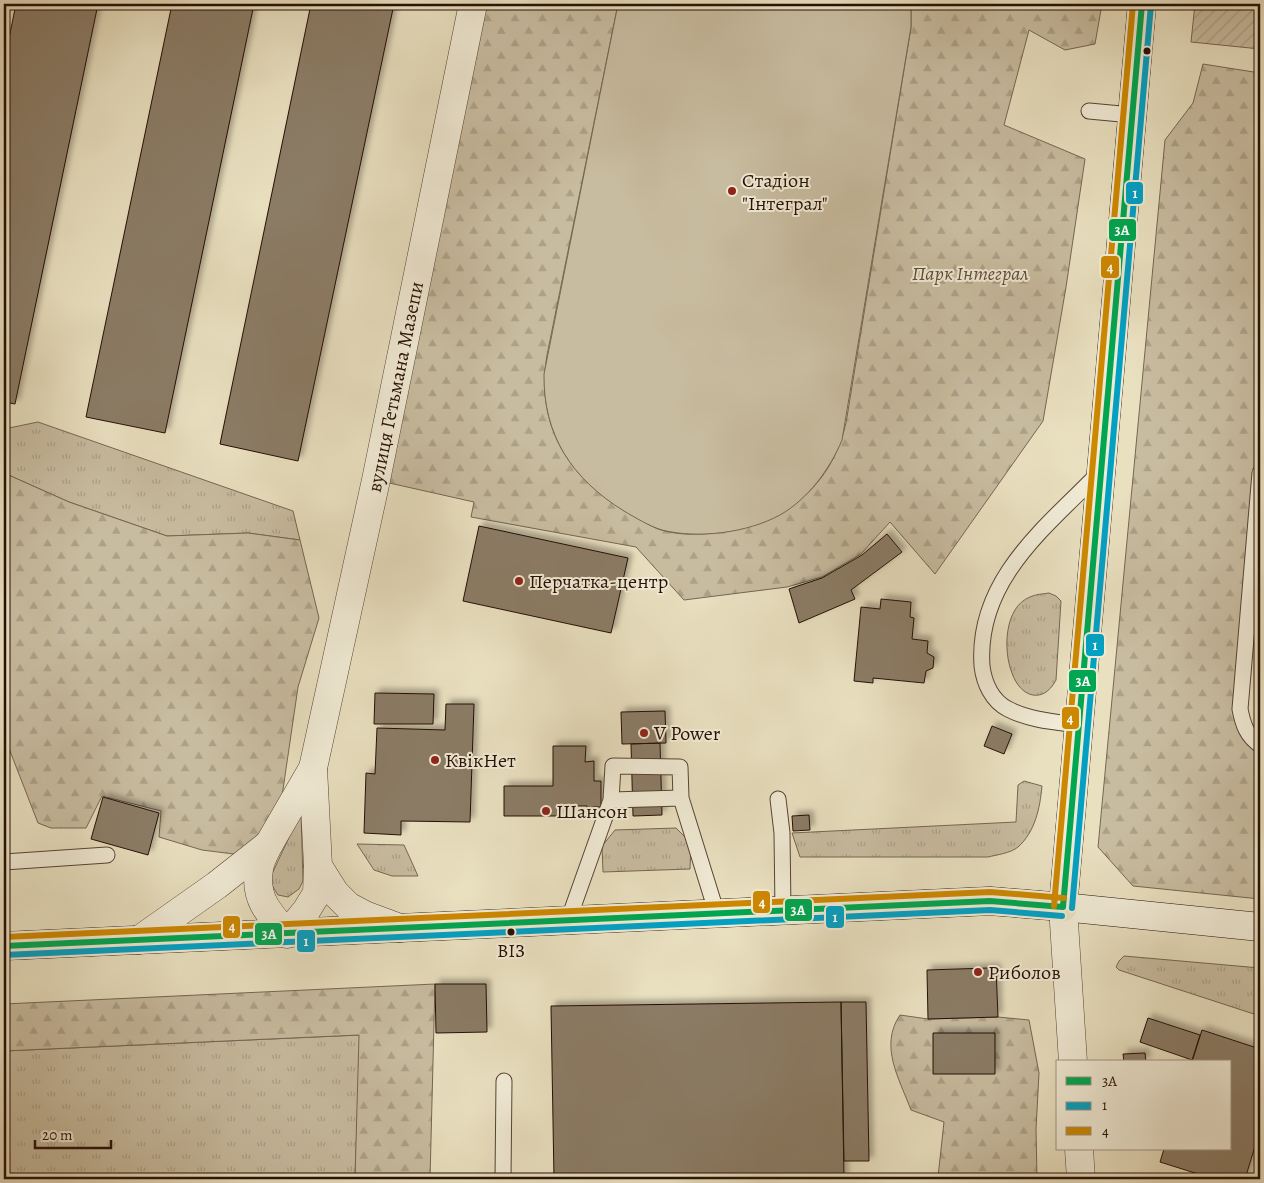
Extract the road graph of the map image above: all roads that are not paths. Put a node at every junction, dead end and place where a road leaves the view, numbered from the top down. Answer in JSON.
{"nodes":[{"id":1,"x":473,"y":4,"type":"edge"},
{"id":2,"x":1142,"y":4,"type":"edge"},
{"id":3,"x":1089,"y":111,"type":"dead end"},
{"id":4,"x":1132,"y":115,"type":"junction"},
{"id":5,"x":1101,"y":471,"type":"junction"},
{"id":6,"x":1260,"y":474,"type":"edge"},
{"id":7,"x":1078,"y":725,"type":"junction"},
{"id":8,"x":1260,"y":745,"type":"edge"},
{"id":9,"x":313,"y":768,"type":"junction"},
{"id":10,"x":681,"y":798,"type":"junction"},
{"id":11,"x":778,"y":799,"type":"dead end"},
{"id":12,"x":612,"y":800,"type":"junction"},
{"id":13,"x":268,"y":844,"type":"junction"},
{"id":14,"x":107,"y":855,"type":"dead end"},
{"id":15,"x":4,"y":862,"type":"edge"},
{"id":16,"x":318,"y":866,"type":"junction"},
{"id":17,"x":1063,"y":907,"type":"junction"},
{"id":18,"x":783,"y":911,"type":"junction"},
{"id":19,"x":717,"y":914,"type":"junction"},
{"id":20,"x":568,"y":921,"type":"junction"},
{"id":21,"x":1260,"y":927,"type":"edge"},
{"id":22,"x":400,"y":928,"type":"junction"},
{"id":23,"x":287,"y":934,"type":"junction"},
{"id":24,"x":139,"y":940,"type":"junction"},
{"id":25,"x":4,"y":946,"type":"edge"},
{"id":26,"x":1072,"y":1060,"type":"edge"},
{"id":27,"x":504,"y":1081,"type":"dead end"},
{"id":28,"x":1079,"y":1150,"type":"edge"},
{"id":29,"x":503,"y":1179,"type":"edge"},
{"id":30,"x":1081,"y":1179,"type":"edge"}],
"edges":[{"from":1,"to":9,"type":"street","name":"вулиця Гетьмана Мазепи"},
{"from":2,"to":4,"type":"main road"},
{"from":3,"to":4,"type":"lane"},
{"from":4,"to":5,"type":"main road"},
{"from":5,"to":7,"type":"main road"},
{"from":5,"to":7,"type":"lane"},
{"from":6,"to":8,"type":"lane"},
{"from":7,"to":17,"type":"main road"},
{"from":9,"to":13,"type":"street"},
{"from":9,"to":16,"type":"street"},
{"from":10,"to":12,"type":"lane"},
{"from":10,"to":12,"type":"lane"},
{"from":10,"to":19,"type":"lane"},
{"from":11,"to":18,"type":"lane"},
{"from":12,"to":20,"type":"lane"},
{"from":13,"to":23,"type":"street"},
{"from":13,"to":24,"type":"street"},
{"from":14,"to":15,"type":"lane"},
{"from":16,"to":22,"type":"street"},
{"from":16,"to":23,"type":"street"},
{"from":17,"to":18,"type":"main road"},
{"from":17,"to":21,"type":"street"},
{"from":17,"to":26,"type":"street"},
{"from":18,"to":19,"type":"main road"},
{"from":19,"to":20,"type":"main road"},
{"from":20,"to":22,"type":"main road"},
{"from":22,"to":23,"type":"main road"},
{"from":23,"to":24,"type":"main road"},
{"from":24,"to":25,"type":"main road"},
{"from":27,"to":29,"type":"lane"},
{"from":28,"to":30,"type":"street"}]}
